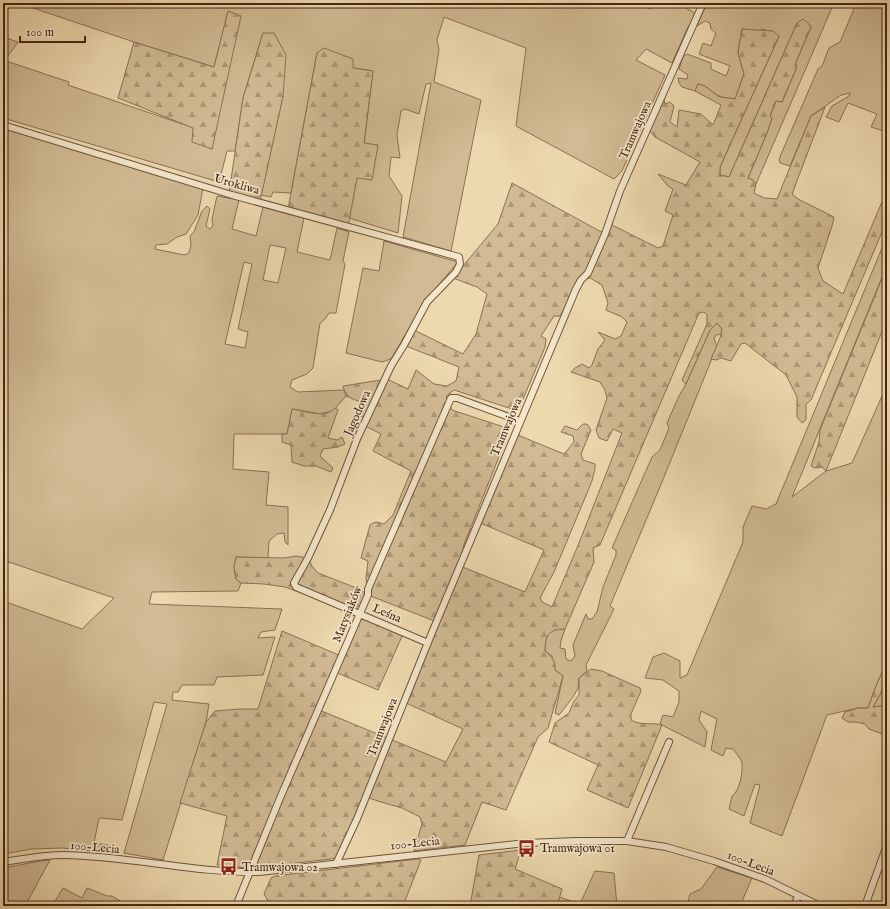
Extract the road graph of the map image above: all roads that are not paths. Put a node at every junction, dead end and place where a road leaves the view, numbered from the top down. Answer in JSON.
{"nodes":[{"id":1,"x":703,"y":3,"type":"edge"},
{"id":2,"x":3,"y":125,"type":"edge"},
{"id":3,"x":460,"y":264,"type":"joint"},
{"id":4,"x":520,"y":421,"type":"junction"},
{"id":5,"x":294,"y":583,"type":"joint"},
{"id":6,"x":359,"y":613,"type":"junction"},
{"id":7,"x":428,"y":643,"type":"junction"},
{"id":8,"x":669,"y":742,"type":"dead end"},
{"id":9,"x":627,"y":841,"type":"junction"},
{"id":10,"x":887,"y":845,"type":"edge"},
{"id":11,"x":3,"y":862,"type":"edge"},
{"id":12,"x":336,"y":864,"type":"junction"},
{"id":13,"x":251,"y":872,"type":"junction"},
{"id":14,"x":798,"y":896,"type":"junction"},
{"id":15,"x":236,"y":906,"type":"edge"},
{"id":16,"x":794,"y":906,"type":"edge"},
{"id":17,"x":820,"y":906,"type":"edge"},
{"id":18,"x":865,"y":906,"type":"edge"}],
"edges":[{"from":1,"to":4,"type":"street","name":"Tramwajowa"},
{"from":2,"to":3,"type":"street","name":"Urokliwa"},
{"from":3,"to":5,"type":"street","name":"Jagodowa"},
{"from":4,"to":6,"type":"street","name":"Matysiaków"},
{"from":4,"to":7,"type":"street","name":"Tramwajowa"},
{"from":5,"to":6,"type":"street","name":"Leśna"},
{"from":6,"to":7,"type":"street","name":"Leśna"},
{"from":6,"to":13,"type":"street","name":"Matysiaków"},
{"from":7,"to":12,"type":"street","name":"Tramwajowa"},
{"from":8,"to":9,"type":"street"},
{"from":9,"to":12,"type":"street","name":"100-Lecia"},
{"from":9,"to":14,"type":"street","name":"100-Lecia"},
{"from":10,"to":18,"type":"street"},
{"from":11,"to":13,"type":"street","name":"100-Lecia"},
{"from":12,"to":13,"type":"street","name":"100-Lecia"},
{"from":13,"to":15,"type":"street","name":"Matysiaków"},
{"from":14,"to":16,"type":"street"},
{"from":14,"to":17,"type":"street","name":"100-Lecia"}]}
